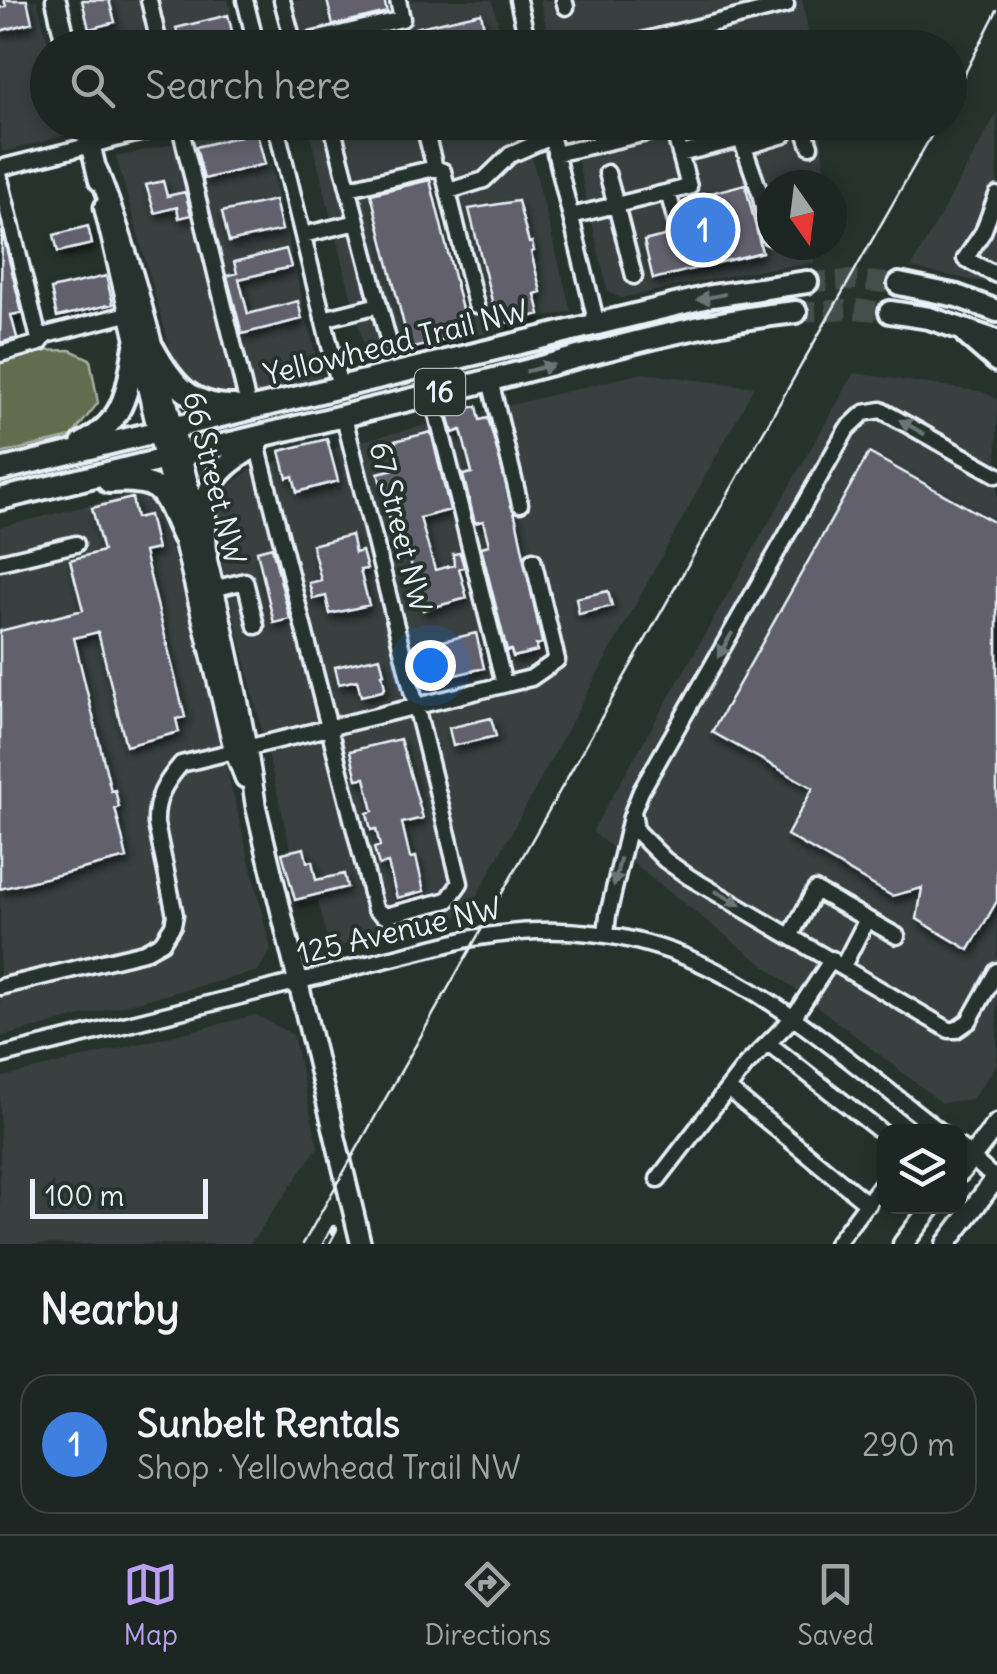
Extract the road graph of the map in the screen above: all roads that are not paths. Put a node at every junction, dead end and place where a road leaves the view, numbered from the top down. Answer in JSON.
{"nodes":[{"id":1,"x":56,"y":0,"type":"edge"},
{"id":2,"x":149,"y":0,"type":"edge"},
{"id":3,"x":245,"y":0,"type":"edge"},
{"id":4,"x":282,"y":0,"type":"edge"},
{"id":5,"x":398,"y":0,"type":"edge"},
{"id":6,"x":518,"y":0,"type":"edge"},
{"id":7,"x":786,"y":5,"type":"dead end"},
{"id":8,"x":63,"y":30,"type":"edge"},
{"id":9,"x":156,"y":30,"type":"edge"},
{"id":10,"x":252,"y":30,"type":"edge"},
{"id":11,"x":290,"y":30,"type":"edge"},
{"id":12,"x":358,"y":30,"type":"edge"},
{"id":13,"x":525,"y":30,"type":"edge"},
{"id":14,"x":686,"y":30,"type":"edge"},
{"id":15,"x":89,"y":140,"type":"edge"},
{"id":16,"x":100,"y":140,"type":"edge"},
{"id":17,"x":184,"y":140,"type":"edge"},
{"id":18,"x":280,"y":140,"type":"edge"},
{"id":19,"x":337,"y":140,"type":"edge"},
{"id":20,"x":428,"y":140,"type":"edge"},
{"id":21,"x":534,"y":140,"type":"edge"},
{"id":22,"x":552,"y":140,"type":"edge"},
{"id":23,"x":617,"y":140,"type":"edge"},
{"id":24,"x":677,"y":140,"type":"edge"},
{"id":25,"x":742,"y":140,"type":"edge"},
{"id":26,"x":758,"y":140,"type":"edge"},
{"id":27,"x":808,"y":140,"type":"edge"},
{"id":28,"x":743,"y":143,"type":"junction"},
{"id":29,"x":90,"y":145,"type":"junction"},
{"id":30,"x":810,"y":146,"type":"dead end"},
{"id":31,"x":556,"y":154,"type":"junction"},
{"id":32,"x":680,"y":154,"type":"junction"},
{"id":33,"x":0,"y":168,"type":"edge"},
{"id":34,"x":435,"y":168,"type":"junction"},
{"id":35,"x":97,"y":169,"type":"junction"},
{"id":36,"x":607,"y":173,"type":"dead end"},
{"id":37,"x":757,"y":173,"type":"edge"},
{"id":38,"x":0,"y":179,"type":"edge"},
{"id":39,"x":349,"y":188,"type":"junction"},
{"id":40,"x":449,"y":191,"type":"junction"},
{"id":41,"x":668,"y":192,"type":"junction"},
{"id":42,"x":997,"y":195,"type":"edge"},
{"id":43,"x":616,"y":205,"type":"junction"},
{"id":44,"x":571,"y":216,"type":"junction"},
{"id":45,"x":357,"y":222,"type":"junction"},
{"id":46,"x":676,"y":222,"type":"dead end"},
{"id":47,"x":303,"y":235,"type":"junction"},
{"id":48,"x":997,"y":275,"type":"edge"},
{"id":49,"x":634,"y":276,"type":"dead end"},
{"id":50,"x":807,"y":282,"type":"tunnel mouth"},
{"id":51,"x":899,"y":284,"type":"tunnel mouth"},
{"id":52,"x":476,"y":304,"type":"dead end"},
{"id":53,"x":378,"y":305,"type":"junction"},
{"id":54,"x":997,"y":308,"type":"edge"},
{"id":55,"x":796,"y":312,"type":"tunnel mouth"},
{"id":56,"x":890,"y":312,"type":"tunnel mouth"},
{"id":57,"x":127,"y":314,"type":"junction"},
{"id":58,"x":323,"y":319,"type":"junction"},
{"id":59,"x":598,"y":324,"type":"junction"},
{"id":60,"x":958,"y":327,"type":"junction"},
{"id":61,"x":997,"y":341,"type":"edge"},
{"id":62,"x":389,"y":342,"type":"dead end"},
{"id":63,"x":40,"y":343,"type":"junction"},
{"id":64,"x":144,"y":347,"type":"junction"},
{"id":65,"x":0,"y":354,"type":"edge"},
{"id":66,"x":997,"y":361,"type":"edge"},
{"id":67,"x":490,"y":380,"type":"junction"},
{"id":68,"x":340,"y":387,"type":"junction"},
{"id":69,"x":432,"y":394,"type":"junction"},
{"id":70,"x":248,"y":407,"type":"junction"},
{"id":71,"x":344,"y":416,"type":"junction"},
{"id":72,"x":166,"y":430,"type":"junction"},
{"id":73,"x":263,"y":439,"type":"junction"},
{"id":74,"x":64,"y":454,"type":"junction"},
{"id":75,"x":172,"y":458,"type":"junction"},
{"id":76,"x":0,"y":470,"type":"edge"},
{"id":77,"x":997,"y":475,"type":"edge"},
{"id":78,"x":57,"y":485,"type":"junction"},
{"id":79,"x":0,"y":499,"type":"edge"},
{"id":80,"x":520,"y":504,"type":"dead end"},
{"id":81,"x":183,"y":536,"type":"junction"},
{"id":82,"x":76,"y":544,"type":"dead end"},
{"id":83,"x":206,"y":555,"type":"junction"},
{"id":84,"x":533,"y":560,"type":"dead end"},
{"id":85,"x":0,"y":562,"type":"edge"},
{"id":86,"x":214,"y":588,"type":"junction"},
{"id":87,"x":256,"y":626,"type":"dead end"},
{"id":88,"x":504,"y":684,"type":"junction"},
{"id":89,"x":416,"y":706,"type":"junction"},
{"id":90,"x":329,"y":727,"type":"junction"},
{"id":91,"x":241,"y":749,"type":"junction"},
{"id":92,"x":633,"y":811,"type":"junction"},
{"id":93,"x":867,"y":920,"type":"junction"},
{"id":94,"x":606,"y":934,"type":"junction"},
{"id":95,"x":791,"y":935,"type":"junction"},
{"id":96,"x":897,"y":936,"type":"dead end"},
{"id":97,"x":837,"y":962,"type":"junction"},
{"id":98,"x":997,"y":972,"type":"edge"},
{"id":99,"x":299,"y":982,"type":"junction"},
{"id":100,"x":0,"y":987,"type":"edge"},
{"id":101,"x":793,"y":1018,"type":"junction"},
{"id":102,"x":768,"y":1043,"type":"junction"},
{"id":103,"x":0,"y":1056,"type":"edge"},
{"id":104,"x":728,"y":1089,"type":"junction"},
{"id":105,"x":931,"y":1124,"type":"edge"},
{"id":106,"x":997,"y":1124,"type":"edge"},
{"id":107,"x":877,"y":1129,"type":"edge"},
{"id":108,"x":967,"y":1154,"type":"edge"},
{"id":109,"x":967,"y":1161,"type":"edge"},
{"id":110,"x":658,"y":1179,"type":"dead end"},
{"id":111,"x":996,"y":1180,"type":"edge"},
{"id":112,"x":877,"y":1192,"type":"edge"},
{"id":113,"x":868,"y":1204,"type":"junction"},
{"id":114,"x":926,"y":1214,"type":"edge"},
{"id":115,"x":362,"y":1244,"type":"edge"},
{"id":116,"x":836,"y":1244,"type":"edge"},
{"id":117,"x":903,"y":1244,"type":"edge"},
{"id":118,"x":946,"y":1244,"type":"edge"}],
"edges":[{"from":1,"to":8,"type":"main road"},
{"from":2,"to":9,"type":"street"},
{"from":3,"to":10,"type":"street"},
{"from":4,"to":11,"type":"street"},
{"from":5,"to":12,"type":"street"},
{"from":6,"to":13,"type":"street"},
{"from":7,"to":14,"type":"street"},
{"from":15,"to":29,"type":"main road","name":"66 Street NW"},
{"from":16,"to":29,"type":"street"},
{"from":17,"to":70,"type":"street"},
{"from":18,"to":47,"type":"street"},
{"from":19,"to":39,"type":"street"},
{"from":20,"to":34,"type":"street"},
{"from":21,"to":40,"type":"street"},
{"from":22,"to":31,"type":"street"},
{"from":23,"to":31,"type":"street"},
{"from":24,"to":32,"type":"street"},
{"from":25,"to":28,"type":"street"},
{"from":26,"to":28,"type":"street"},
{"from":27,"to":30,"type":"street"},
{"from":28,"to":32,"type":"street"},
{"from":28,"to":37,"type":"street"},
{"from":29,"to":33,"type":"street"},
{"from":29,"to":35,"type":"main road","name":"66 Street NW"},
{"from":31,"to":44,"type":"street"},
{"from":32,"to":41,"type":"street"},
{"from":34,"to":39,"type":"street"},
{"from":34,"to":40,"type":"street"},
{"from":35,"to":57,"type":"main road","name":"66 Street NW"},
{"from":35,"to":64,"type":"main road","name":"66 Street NW"},
{"from":36,"to":43,"type":"street"},
{"from":38,"to":63,"type":"street"},
{"from":39,"to":45,"type":"street"},
{"from":40,"to":52,"type":"street"},
{"from":41,"to":43,"type":"street"},
{"from":41,"to":46,"type":"street"},
{"from":42,"to":48,"type":"street"},
{"from":43,"to":44,"type":"street"},
{"from":43,"to":49,"type":"street"},
{"from":44,"to":59,"type":"street"},
{"from":45,"to":47,"type":"street"},
{"from":45,"to":53,"type":"street"},
{"from":47,"to":58,"type":"street"},
{"from":50,"to":59,"type":"highway","name":"Yellowhead Trail NW","number":"16","one_way":true},
{"from":51,"to":54,"type":"highway"},
{"from":53,"to":58,"type":"street"},
{"from":53,"to":62,"type":"street"},
{"from":67,"to":55,"type":"highway","name":"Yellowhead Trail NW","number":"16","one_way":true},
{"from":56,"to":60,"type":"highway"},
{"from":57,"to":63,"type":"street"},
{"from":57,"to":64,"type":"main road","name":"66 Street NW"},
{"from":58,"to":68,"type":"street"},
{"from":59,"to":68,"type":"highway","name":"Yellowhead Trail NW","number":"16"},
{"from":60,"to":61,"type":"highway"},
{"from":60,"to":66,"type":"highway"},
{"from":63,"to":65,"type":"street"},
{"from":64,"to":70,"type":"highway"},
{"from":64,"to":72,"type":"main road","name":"66 Street NW"},
{"from":64,"to":74,"type":"highway"},
{"from":67,"to":69,"type":"highway","name":"Yellowhead Trail NW","number":"16"},
{"from":67,"to":80,"type":"street"},
{"from":68,"to":70,"type":"highway","name":"Yellowhead Trail NW","number":"16"},
{"from":69,"to":71,"type":"highway","name":"Yellowhead Trail NW","number":"16"},
{"from":69,"to":88,"type":"street"},
{"from":70,"to":72,"type":"highway","name":"Yellowhead Trail NW"},
{"from":71,"to":73,"type":"highway","name":"Yellowhead Trail NW","number":"16"},
{"from":71,"to":89,"type":"street","name":"67 Street NW"},
{"from":72,"to":74,"type":"highway","name":"Yellowhead Trail NW"},
{"from":72,"to":75,"type":"main road","name":"66 Street NW"},
{"from":73,"to":75,"type":"highway","name":"Yellowhead Trail NW","number":"16"},
{"from":73,"to":83,"type":"highway"},
{"from":73,"to":90,"type":"street"},
{"from":74,"to":76,"type":"highway","name":"Yellowhead Trail NW"},
{"from":75,"to":78,"type":"highway","name":"Yellowhead Trail NW","number":"16"},
{"from":75,"to":81,"type":"main road","name":"66 Street NW"},
{"from":75,"to":83,"type":"main road","name":"66 Street NW"},
{"from":77,"to":92,"type":"street","one_way":true},
{"from":78,"to":79,"type":"highway","name":"Yellowhead Trail NW","number":"16"},
{"from":78,"to":81,"type":"highway"},
{"from":81,"to":91,"type":"main road","name":"66 Street NW"},
{"from":82,"to":85,"type":"street"},
{"from":83,"to":86,"type":"main road","name":"66 Street NW"},
{"from":84,"to":88,"type":"street"},
{"from":86,"to":87,"type":"street"},
{"from":86,"to":91,"type":"main road","name":"66 Street NW"},
{"from":88,"to":89,"type":"street"},
{"from":89,"to":90,"type":"street"},
{"from":89,"to":90,"type":"street","name":"67 Street NW"},
{"from":90,"to":91,"type":"street"},
{"from":91,"to":99,"type":"main road","name":"66 Street NW"},
{"from":91,"to":100,"type":"street"},
{"from":92,"to":94,"type":"street","one_way":true},
{"from":92,"to":95,"type":"street","one_way":true},
{"from":93,"to":95,"type":"street"},
{"from":93,"to":96,"type":"street"},
{"from":93,"to":97,"type":"street"},
{"from":94,"to":99,"type":"street","name":"125 Avenue NW"},
{"from":94,"to":101,"type":"street","name":"125 Avenue NW"},
{"from":95,"to":97,"type":"street"},
{"from":97,"to":98,"type":"street"},
{"from":97,"to":101,"type":"street"},
{"from":99,"to":103,"type":"street","name":"125 Avenue NW"},
{"from":99,"to":115,"type":"main road","name":"66 Street NW"},
{"from":101,"to":102,"type":"street"},
{"from":101,"to":105,"type":"street","name":"125 Avenue NW"},
{"from":102,"to":104,"type":"street"},
{"from":102,"to":107,"type":"street"},
{"from":104,"to":110,"type":"street"},
{"from":104,"to":113,"type":"street"},
{"from":106,"to":108,"type":"main road"},
{"from":109,"to":111,"type":"street"},
{"from":111,"to":118,"type":"main road"},
{"from":112,"to":113,"type":"street"},
{"from":113,"to":116,"type":"street"},
{"from":114,"to":117,"type":"main road"}]}
